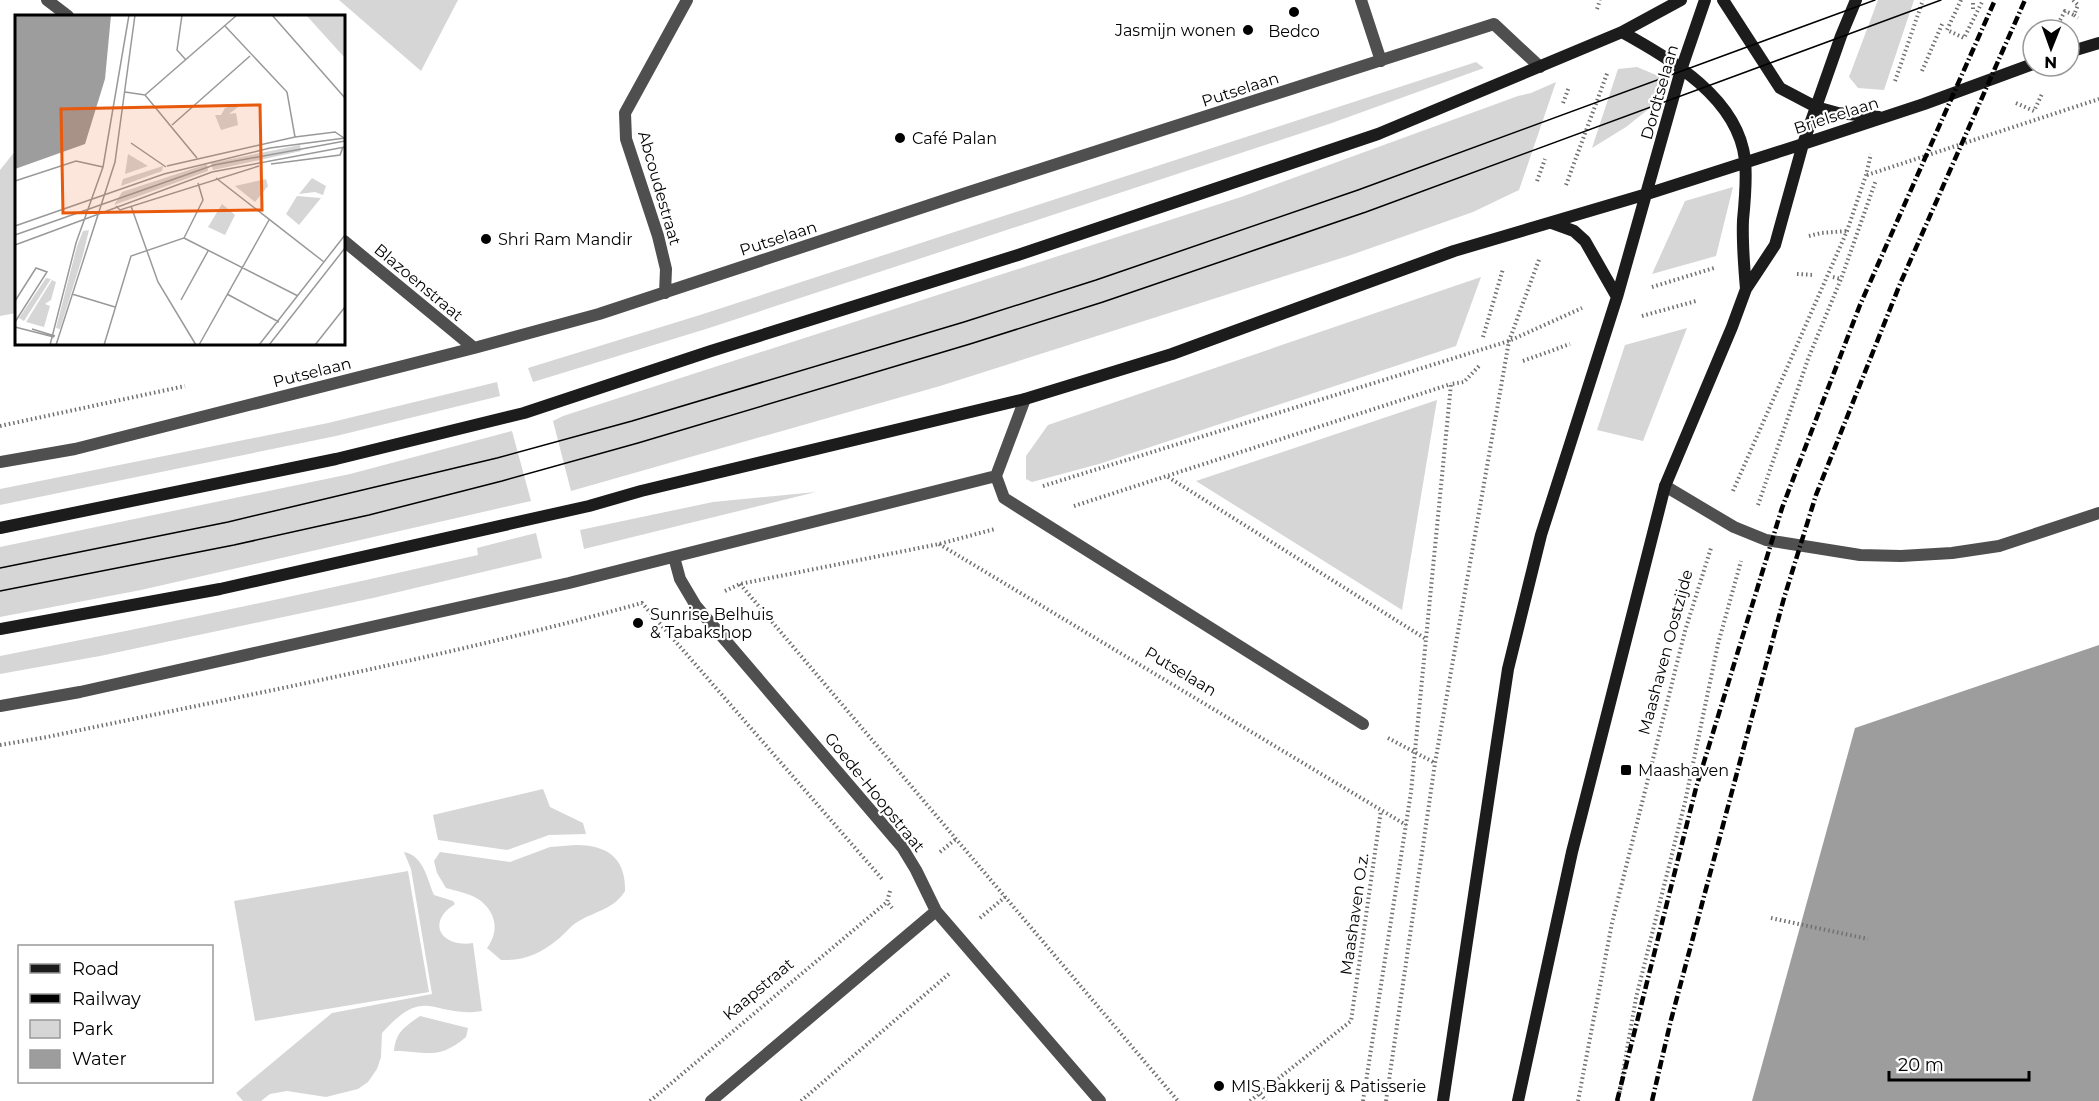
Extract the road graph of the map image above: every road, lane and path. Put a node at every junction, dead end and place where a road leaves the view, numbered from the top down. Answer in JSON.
{"nodes":[{"id":1,"x":47,"y":0,"type":"edge"},
{"id":2,"x":687,"y":0,"type":"edge"},
{"id":3,"x":1360,"y":0,"type":"edge"},
{"id":4,"x":1680,"y":0,"type":"edge"},
{"id":5,"x":1706,"y":0,"type":"edge"},
{"id":6,"x":1723,"y":0,"type":"edge"},
{"id":7,"x":1856,"y":0,"type":"edge"},
{"id":8,"x":1961,"y":0,"type":"edge"},
{"id":9,"x":1973,"y":0,"type":"edge"},
{"id":10,"x":1983,"y":0,"type":"edge"},
{"id":11,"x":2073,"y":0,"type":"edge"},
{"id":12,"x":1973,"y":9,"type":"dead end"},
{"id":13,"x":67,"y":15,"type":"edge"},
{"id":14,"x":2063,"y":15,"type":"dead end"},
{"id":15,"x":2074,"y":15,"type":"junction"},
{"id":16,"x":2078,"y":18,"type":"edge"},
{"id":17,"x":1943,"y":22,"type":"dead end"},
{"id":18,"x":1622,"y":32,"type":"junction"},
{"id":19,"x":2099,"y":43,"type":"edge"},
{"id":20,"x":2081,"y":48,"type":"edge"},
{"id":21,"x":1381,"y":61,"type":"junction"},
{"id":22,"x":1539,"y":67,"type":"junction"},
{"id":23,"x":2021,"y":68,"type":"edge"},
{"id":24,"x":1681,"y":70,"type":"junction"},
{"id":25,"x":1921,"y":74,"type":"dead end"},
{"id":26,"x":2099,"y":99,"type":"edge"},
{"id":27,"x":2012,"y":101,"type":"dead end"},
{"id":28,"x":2036,"y":106,"type":"dead end"},
{"id":29,"x":1816,"y":107,"type":"junction"},
{"id":30,"x":1883,"y":117,"type":"junction"},
{"id":31,"x":1803,"y":144,"type":"junction"},
{"id":32,"x":1545,"y":159,"type":"dead end"},
{"id":33,"x":1745,"y":161,"type":"junction"},
{"id":34,"x":1876,"y":180,"type":"dead end"},
{"id":35,"x":1537,"y":181,"type":"dead end"},
{"id":36,"x":1647,"y":194,"type":"junction"},
{"id":37,"x":1552,"y":223,"type":"junction"},
{"id":38,"x":1847,"y":231,"type":"junction"},
{"id":39,"x":345,"y":242,"type":"edge"},
{"id":40,"x":1775,"y":245,"type":"junction"},
{"id":41,"x":1743,"y":259,"type":"junction"},
{"id":42,"x":1504,"y":267,"type":"dead end"},
{"id":43,"x":1797,"y":274,"type":"dead end"},
{"id":44,"x":1814,"y":275,"type":"dead end"},
{"id":45,"x":1833,"y":277,"type":"dead end"},
{"id":46,"x":1841,"y":279,"type":"junction"},
{"id":47,"x":1746,"y":289,"type":"junction"},
{"id":48,"x":665,"y":293,"type":"junction"},
{"id":49,"x":1617,"y":297,"type":"junction"},
{"id":50,"x":1696,"y":301,"type":"dead end"},
{"id":51,"x":1635,"y":318,"type":"dead end"},
{"id":52,"x":1483,"y":337,"type":"dead end"},
{"id":53,"x":1509,"y":341,"type":"junction"},
{"id":54,"x":1575,"y":342,"type":"dead end"},
{"id":55,"x":474,"y":348,"type":"junction"},
{"id":56,"x":1523,"y":361,"type":"dead end"},
{"id":57,"x":1480,"y":365,"type":"dead end"},
{"id":58,"x":1451,"y":384,"type":"junction"},
{"id":59,"x":1025,"y":399,"type":"junction"},
{"id":60,"x":0,"y":462,"type":"edge"},
{"id":61,"x":996,"y":476,"type":"junction"},
{"id":62,"x":1167,"y":477,"type":"junction"},
{"id":63,"x":1665,"y":486,"type":"junction"},
{"id":64,"x":1067,"y":508,"type":"dead end"},
{"id":65,"x":2099,"y":513,"type":"edge"},
{"id":66,"x":1721,"y":518,"type":"junction"},
{"id":67,"x":1002,"y":527,"type":"dead end"},
{"id":68,"x":0,"y":528,"type":"edge"},
{"id":69,"x":1748,"y":533,"type":"junction"},
{"id":70,"x":939,"y":544,"type":"junction"},
{"id":71,"x":674,"y":557,"type":"junction"},
{"id":72,"x":740,"y":584,"type":"junction"},
{"id":73,"x":716,"y":595,"type":"dead end"},
{"id":74,"x":577,"y":611,"type":"dead end"},
{"id":75,"x":579,"y":621,"type":"junction"},
{"id":76,"x":0,"y":629,"type":"edge"},
{"id":77,"x":1426,"y":639,"type":"junction"},
{"id":78,"x":0,"y":706,"type":"edge"},
{"id":79,"x":1363,"y":724,"type":"joint"},
{"id":80,"x":0,"y":745,"type":"edge"},
{"id":81,"x":1415,"y":752,"type":"junction"},
{"id":82,"x":1434,"y":763,"type":"junction"},
{"id":83,"x":1381,"y":810,"type":"junction"},
{"id":84,"x":1406,"y":825,"type":"junction"},
{"id":85,"x":956,"y":839,"type":"junction"},
{"id":86,"x":935,"y":856,"type":"dead end"},
{"id":87,"x":883,"y":880,"type":"dead end"},
{"id":88,"x":891,"y":889,"type":"dead end"},
{"id":89,"x":1005,"y":897,"type":"junction"},
{"id":90,"x":887,"y":902,"type":"junction"},
{"id":91,"x":894,"y":910,"type":"dead end"},
{"id":92,"x":936,"y":911,"type":"junction"},
{"id":93,"x":1771,"y":918,"type":"dead end"},
{"id":94,"x":975,"y":922,"type":"dead end"},
{"id":95,"x":1868,"y":939,"type":"dead end"},
{"id":96,"x":951,"y":972,"type":"dead end"},
{"id":97,"x":1260,"y":1094,"type":"junction"},
{"id":98,"x":650,"y":1101,"type":"edge"},
{"id":99,"x":711,"y":1101,"type":"edge"},
{"id":100,"x":801,"y":1101,"type":"edge"},
{"id":101,"x":1100,"y":1101,"type":"edge"},
{"id":102,"x":1178,"y":1101,"type":"edge"},
{"id":103,"x":1250,"y":1101,"type":"edge"},
{"id":104,"x":1266,"y":1101,"type":"edge"},
{"id":105,"x":1363,"y":1101,"type":"edge"},
{"id":106,"x":1386,"y":1101,"type":"edge"},
{"id":107,"x":1443,"y":1101,"type":"edge"},
{"id":108,"x":1518,"y":1101,"type":"edge"},
{"id":109,"x":1578,"y":1101,"type":"edge"},
{"id":110,"x":1618,"y":1101,"type":"edge"}],
"edges":[{"from":1,"to":13,"type":"street"},
{"from":2,"to":48,"type":"street","name":"Abcoudestraat"},
{"from":3,"to":21,"type":"street"},
{"from":4,"to":18,"type":"main road"},
{"from":5,"to":24,"type":"main road","name":"Dordtselaan"},
{"from":6,"to":29,"type":"main road"},
{"from":7,"to":29,"type":"main road"},
{"from":8,"to":10,"type":"path"},
{"from":9,"to":12,"type":"path"},
{"from":11,"to":15,"type":"path"},
{"from":14,"to":15,"type":"path"},
{"from":15,"to":16,"type":"path"},
{"from":17,"to":25,"type":"path"},
{"from":18,"to":22,"type":"main road"},
{"from":18,"to":24,"type":"main road"},
{"from":18,"to":37,"type":"path"},
{"from":19,"to":20,"type":"main road"},
{"from":21,"to":22,"type":"street","name":"Putselaan"},
{"from":21,"to":48,"type":"street","name":"Putselaan"},
{"from":22,"to":68,"type":"main road"},
{"from":23,"to":30,"type":"main road","name":"Brielselaan"},
{"from":24,"to":33,"type":"main road"},
{"from":24,"to":36,"type":"main road","name":"Dordtselaan"},
{"from":26,"to":38,"type":"path","name":"Maashaven Oostzijde"},
{"from":27,"to":28,"type":"path"},
{"from":29,"to":30,"type":"main road"},
{"from":29,"to":31,"type":"main road"},
{"from":30,"to":31,"type":"main road","name":"Brielselaan"},
{"from":31,"to":33,"type":"main road","name":"Brielselaan"},
{"from":31,"to":40,"type":"main road"},
{"from":32,"to":35,"type":"path"},
{"from":33,"to":36,"type":"main road","name":"Brielselaan"},
{"from":33,"to":41,"type":"main road"},
{"from":34,"to":46,"type":"path"},
{"from":36,"to":37,"type":"main road"},
{"from":36,"to":49,"type":"main road"},
{"from":37,"to":49,"type":"main road"},
{"from":37,"to":53,"type":"path"},
{"from":37,"to":59,"type":"main road"},
{"from":38,"to":40,"type":"path"},
{"from":38,"to":66,"type":"path","name":"Maashaven Oostzijde"},
{"from":39,"to":55,"type":"street","name":"Blazoenstraat"},
{"from":40,"to":47,"type":"main road"},
{"from":41,"to":47,"type":"main road"},
{"from":41,"to":49,"type":"path"},
{"from":42,"to":52,"type":"path"},
{"from":43,"to":44,"type":"path"},
{"from":45,"to":46,"type":"path"},
{"from":46,"to":69,"type":"path"},
{"from":47,"to":63,"type":"main road"},
{"from":48,"to":55,"type":"street","name":"Putselaan"},
{"from":49,"to":53,"type":"path"},
{"from":49,"to":107,"type":"main road"},
{"from":50,"to":51,"type":"path"},
{"from":53,"to":82,"type":"path"},
{"from":54,"to":56,"type":"path"},
{"from":55,"to":60,"type":"street","name":"Putselaan"},
{"from":57,"to":58,"type":"path"},
{"from":58,"to":62,"type":"path"},
{"from":58,"to":77,"type":"path"},
{"from":59,"to":61,"type":"street"},
{"from":59,"to":76,"type":"main road"},
{"from":61,"to":71,"type":"street"},
{"from":61,"to":79,"type":"street"},
{"from":62,"to":64,"type":"path"},
{"from":62,"to":77,"type":"path"},
{"from":63,"to":66,"type":"street"},
{"from":63,"to":108,"type":"main road"},
{"from":65,"to":69,"type":"street"},
{"from":66,"to":69,"type":"street"},
{"from":66,"to":109,"type":"path","name":"Maashaven Oostzijde"},
{"from":67,"to":70,"type":"path"},
{"from":69,"to":110,"type":"path"},
{"from":70,"to":72,"type":"path"},
{"from":70,"to":83,"type":"path","name":"Putselaan"},
{"from":71,"to":78,"type":"street"},
{"from":71,"to":92,"type":"street","name":"Goede-Hoopstraat"},
{"from":72,"to":73,"type":"path"},
{"from":72,"to":85,"type":"path","name":"Goede-Hoopstraat"},
{"from":74,"to":75,"type":"path"},
{"from":75,"to":80,"type":"path"},
{"from":75,"to":87,"type":"path"},
{"from":77,"to":81,"type":"path"},
{"from":79,"to":81,"type":"path"},
{"from":81,"to":82,"type":"path"},
{"from":81,"to":84,"type":"path"},
{"from":82,"to":106,"type":"path"},
{"from":83,"to":84,"type":"path","name":"Putselaan"},
{"from":83,"to":97,"type":"path","name":"Maashaven O.z."},
{"from":84,"to":105,"type":"path"},
{"from":85,"to":86,"type":"path","name":"Goede-Hoopstraat"},
{"from":85,"to":89,"type":"path","name":"Goede-Hoopstraat"},
{"from":88,"to":90,"type":"path"},
{"from":89,"to":94,"type":"path"},
{"from":89,"to":102,"type":"path","name":"Goede-Hoopstraat"},
{"from":90,"to":91,"type":"path"},
{"from":90,"to":98,"type":"path","name":"Kaapstraat"},
{"from":92,"to":99,"type":"street"},
{"from":92,"to":101,"type":"street","name":"Goede-Hoopstraat"},
{"from":93,"to":95,"type":"path"},
{"from":96,"to":100,"type":"path"},
{"from":97,"to":103,"type":"path"},
{"from":97,"to":104,"type":"path"}]}
